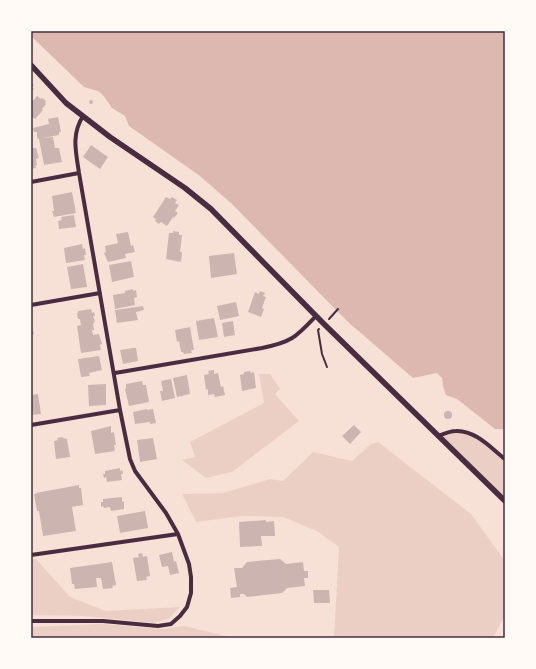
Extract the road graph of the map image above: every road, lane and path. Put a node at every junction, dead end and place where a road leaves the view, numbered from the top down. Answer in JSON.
{"nodes":[{"id":1,"x":31,"y":65,"type":"edge"},
{"id":2,"x":83,"y":116,"type":"junction"},
{"id":3,"x":78,"y":174,"type":"junction"},
{"id":4,"x":31,"y":182,"type":"edge"},
{"id":5,"x":100,"y":293,"type":"junction"},
{"id":6,"x":31,"y":305,"type":"edge"},
{"id":7,"x":316,"y":316,"type":"junction"},
{"id":8,"x":115,"y":373,"type":"junction"},
{"id":9,"x":120,"y":410,"type":"junction"},
{"id":10,"x":31,"y":425,"type":"edge"},
{"id":11,"x":438,"y":436,"type":"junction"},
{"id":12,"x":505,"y":459,"type":"edge"},
{"id":13,"x":505,"y":501,"type":"edge"},
{"id":14,"x":178,"y":534,"type":"junction"},
{"id":15,"x":31,"y":555,"type":"edge"},
{"id":16,"x":31,"y":620,"type":"edge"}],
"edges":[{"from":1,"to":2,"type":"street"},
{"from":2,"to":3,"type":"street"},
{"from":2,"to":7,"type":"street"},
{"from":3,"to":4,"type":"street"},
{"from":3,"to":5,"type":"street"},
{"from":5,"to":6,"type":"street"},
{"from":5,"to":8,"type":"street"},
{"from":7,"to":8,"type":"street"},
{"from":7,"to":11,"type":"street"},
{"from":8,"to":9,"type":"street"},
{"from":9,"to":10,"type":"street"},
{"from":9,"to":14,"type":"street"},
{"from":11,"to":12,"type":"street"},
{"from":11,"to":13,"type":"street"},
{"from":14,"to":15,"type":"street"},
{"from":14,"to":16,"type":"street"}]}
